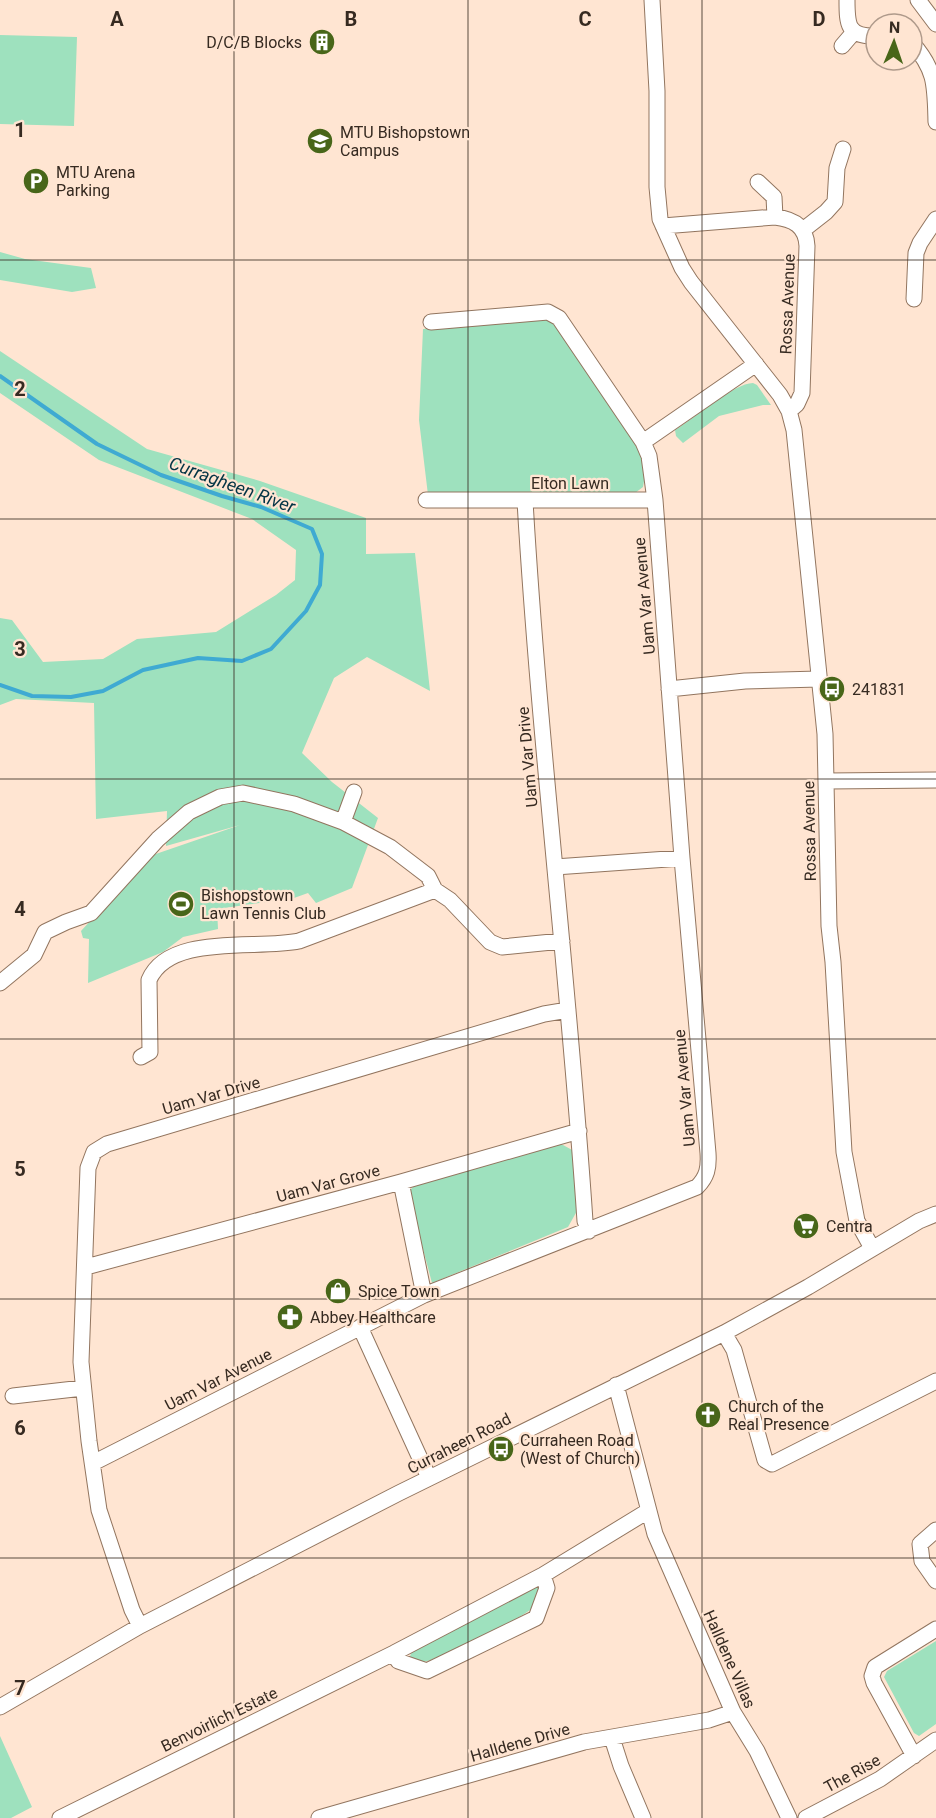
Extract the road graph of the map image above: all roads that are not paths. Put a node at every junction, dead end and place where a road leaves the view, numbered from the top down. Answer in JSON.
{"nodes":[{"id":1,"x":652,"y":0,"type":"edge"},
{"id":2,"x":847,"y":0,"type":"edge"},
{"id":3,"x":918,"y":0,"type":"edge"},
{"id":4,"x":936,"y":24,"type":"edge"},
{"id":5,"x":854,"y":32,"type":"junction"},
{"id":6,"x":864,"y":36,"type":"edge"},
{"id":7,"x":842,"y":46,"type":"dead end"},
{"id":8,"x":924,"y":57,"type":"edge"},
{"id":9,"x":936,"y":122,"type":"edge"},
{"id":10,"x":843,"y":149,"type":"dead end"},
{"id":11,"x":758,"y":182,"type":"dead end"},
{"id":12,"x":775,"y":218,"type":"junction"},
{"id":13,"x":936,"y":219,"type":"edge"},
{"id":14,"x":663,"y":226,"type":"junction"},
{"id":15,"x":803,"y":230,"type":"junction"},
{"id":16,"x":914,"y":298,"type":"dead end"},
{"id":17,"x":432,"y":322,"type":"dead end"},
{"id":18,"x":756,"y":364,"type":"junction"},
{"id":19,"x":789,"y":411,"type":"junction"},
{"id":20,"x":643,"y":442,"type":"junction"},
{"id":21,"x":426,"y":500,"type":"dead end"},
{"id":22,"x":655,"y":500,"type":"junction"},
{"id":23,"x":525,"y":501,"type":"junction"},
{"id":24,"x":819,"y":679,"type":"junction"},
{"id":25,"x":669,"y":689,"type":"junction"},
{"id":26,"x":827,"y":780,"type":"junction"},
{"id":27,"x":936,"y":780,"type":"edge"},
{"id":28,"x":354,"y":792,"type":"dead end"},
{"id":29,"x":343,"y":822,"type":"junction"},
{"id":30,"x":682,"y":858,"type":"junction"},
{"id":31,"x":555,"y":867,"type":"junction"},
{"id":32,"x":435,"y":890,"type":"junction"},
{"id":33,"x":562,"y":941,"type":"junction"},
{"id":34,"x":0,"y":983,"type":"edge"},
{"id":35,"x":568,"y":1010,"type":"junction"},
{"id":36,"x":141,"y":1057,"type":"dead end"},
{"id":37,"x":579,"y":1131,"type":"junction"},
{"id":38,"x":401,"y":1182,"type":"junction"},
{"id":39,"x":936,"y":1214,"type":"edge"},
{"id":40,"x":589,"y":1231,"type":"junction"},
{"id":41,"x":872,"y":1248,"type":"junction"},
{"id":42,"x":86,"y":1267,"type":"junction"},
{"id":43,"x":424,"y":1295,"type":"junction"},
{"id":44,"x":360,"y":1327,"type":"junction"},
{"id":45,"x":724,"y":1333,"type":"junction"},
{"id":46,"x":936,"y":1381,"type":"edge"},
{"id":47,"x":616,"y":1385,"type":"junction"},
{"id":48,"x":83,"y":1388,"type":"junction"},
{"id":49,"x":13,"y":1396,"type":"dead end"},
{"id":50,"x":93,"y":1463,"type":"junction"},
{"id":51,"x":429,"y":1478,"type":"junction"},
{"id":52,"x":648,"y":1511,"type":"junction"},
{"id":53,"x":936,"y":1530,"type":"edge"},
{"id":54,"x":543,"y":1575,"type":"junction"},
{"id":55,"x":936,"y":1581,"type":"edge"},
{"id":56,"x":140,"y":1626,"type":"junction"},
{"id":57,"x":936,"y":1629,"type":"edge"},
{"id":58,"x":393,"y":1653,"type":"junction"},
{"id":59,"x":0,"y":1707,"type":"edge"},
{"id":60,"x":733,"y":1712,"type":"junction"},
{"id":61,"x":612,"y":1738,"type":"junction"},
{"id":62,"x":936,"y":1740,"type":"edge"},
{"id":63,"x":914,"y":1756,"type":"junction"},
{"id":64,"x":60,"y":1818,"type":"edge"},
{"id":65,"x":319,"y":1818,"type":"edge"},
{"id":66,"x":643,"y":1818,"type":"edge"},
{"id":67,"x":789,"y":1818,"type":"edge"},
{"id":68,"x":806,"y":1818,"type":"edge"}],
"edges":[{"from":1,"to":14,"type":"street","name":"Rossa Avenue"},
{"from":2,"to":5,"type":"street"},
{"from":3,"to":4,"type":"street"},
{"from":5,"to":6,"type":"street"},
{"from":5,"to":7,"type":"street"},
{"from":8,"to":9,"type":"street"},
{"from":10,"to":15,"type":"street"},
{"from":11,"to":12,"type":"street"},
{"from":12,"to":14,"type":"street","name":"Rossa Avenue"},
{"from":12,"to":15,"type":"street","name":"Rossa Avenue"},
{"from":13,"to":16,"type":"street"},
{"from":14,"to":18,"type":"street","name":"Rossa Avenue"},
{"from":15,"to":19,"type":"street","name":"Rossa Avenue"},
{"from":17,"to":20,"type":"street"},
{"from":18,"to":19,"type":"street","name":"Rossa Avenue"},
{"from":18,"to":20,"type":"street"},
{"from":19,"to":24,"type":"street","name":"Rossa Avenue"},
{"from":20,"to":22,"type":"street"},
{"from":21,"to":23,"type":"street","name":"Elton Lawn"},
{"from":22,"to":23,"type":"street","name":"Elton Lawn"},
{"from":22,"to":25,"type":"street","name":"Uam Var Avenue"},
{"from":23,"to":31,"type":"street","name":"Uam Var Drive"},
{"from":24,"to":25,"type":"street"},
{"from":24,"to":26,"type":"street","name":"Rossa Avenue"},
{"from":25,"to":30,"type":"street","name":"Uam Var Avenue"},
{"from":26,"to":27,"type":"street"},
{"from":26,"to":41,"type":"street","name":"Rossa Avenue"},
{"from":28,"to":29,"type":"street"},
{"from":29,"to":32,"type":"street"},
{"from":29,"to":34,"type":"street"},
{"from":30,"to":31,"type":"street"},
{"from":30,"to":40,"type":"street","name":"Uam Var Avenue"},
{"from":31,"to":33,"type":"street","name":"Uam Var Drive"},
{"from":32,"to":33,"type":"street"},
{"from":32,"to":36,"type":"street"},
{"from":33,"to":35,"type":"street","name":"Uam Var Drive"},
{"from":35,"to":37,"type":"street","name":"Uam Var Drive"},
{"from":35,"to":42,"type":"street","name":"Uam Var Drive"},
{"from":37,"to":38,"type":"street","name":"Uam Var Grove"},
{"from":37,"to":40,"type":"street","name":"Uam Var Drive"},
{"from":38,"to":42,"type":"street","name":"Uam Var Grove"},
{"from":38,"to":43,"type":"street"},
{"from":39,"to":41,"type":"street","name":"Curraheen Road"},
{"from":40,"to":43,"type":"street","name":"Uam Var Avenue"},
{"from":41,"to":45,"type":"street","name":"Curraheen Road"},
{"from":42,"to":48,"type":"street","name":"Uam Var Drive"},
{"from":43,"to":44,"type":"street","name":"Uam Var Avenue"},
{"from":44,"to":50,"type":"street","name":"Uam Var Avenue"},
{"from":44,"to":51,"type":"street"},
{"from":45,"to":46,"type":"street"},
{"from":45,"to":47,"type":"street","name":"Curraheen Road"},
{"from":47,"to":51,"type":"street","name":"Curraheen Road"},
{"from":47,"to":52,"type":"street","name":"Halldene Villas"},
{"from":48,"to":49,"type":"street"},
{"from":48,"to":50,"type":"street","name":"Uam Var Drive"},
{"from":50,"to":56,"type":"street","name":"Uam Var Drive"},
{"from":51,"to":56,"type":"street","name":"Curraheen Road"},
{"from":52,"to":54,"type":"street","name":"Benvoirlich Estate"},
{"from":52,"to":60,"type":"street","name":"Halldene Villas"},
{"from":53,"to":55,"type":"street"},
{"from":54,"to":58,"type":"street","name":"Benvoirlich Estate"},
{"from":54,"to":58,"type":"street"},
{"from":56,"to":59,"type":"street","name":"Curraheen Road"},
{"from":57,"to":63,"type":"street"},
{"from":58,"to":64,"type":"street","name":"Benvoirlich Estate"},
{"from":60,"to":61,"type":"street","name":"Halldene Drive"},
{"from":60,"to":67,"type":"street","name":"Halldene Villas"},
{"from":61,"to":65,"type":"street","name":"Halldene Drive"},
{"from":61,"to":66,"type":"street"},
{"from":62,"to":63,"type":"street","name":"The Rise"},
{"from":63,"to":68,"type":"street","name":"The Rise"}]}
